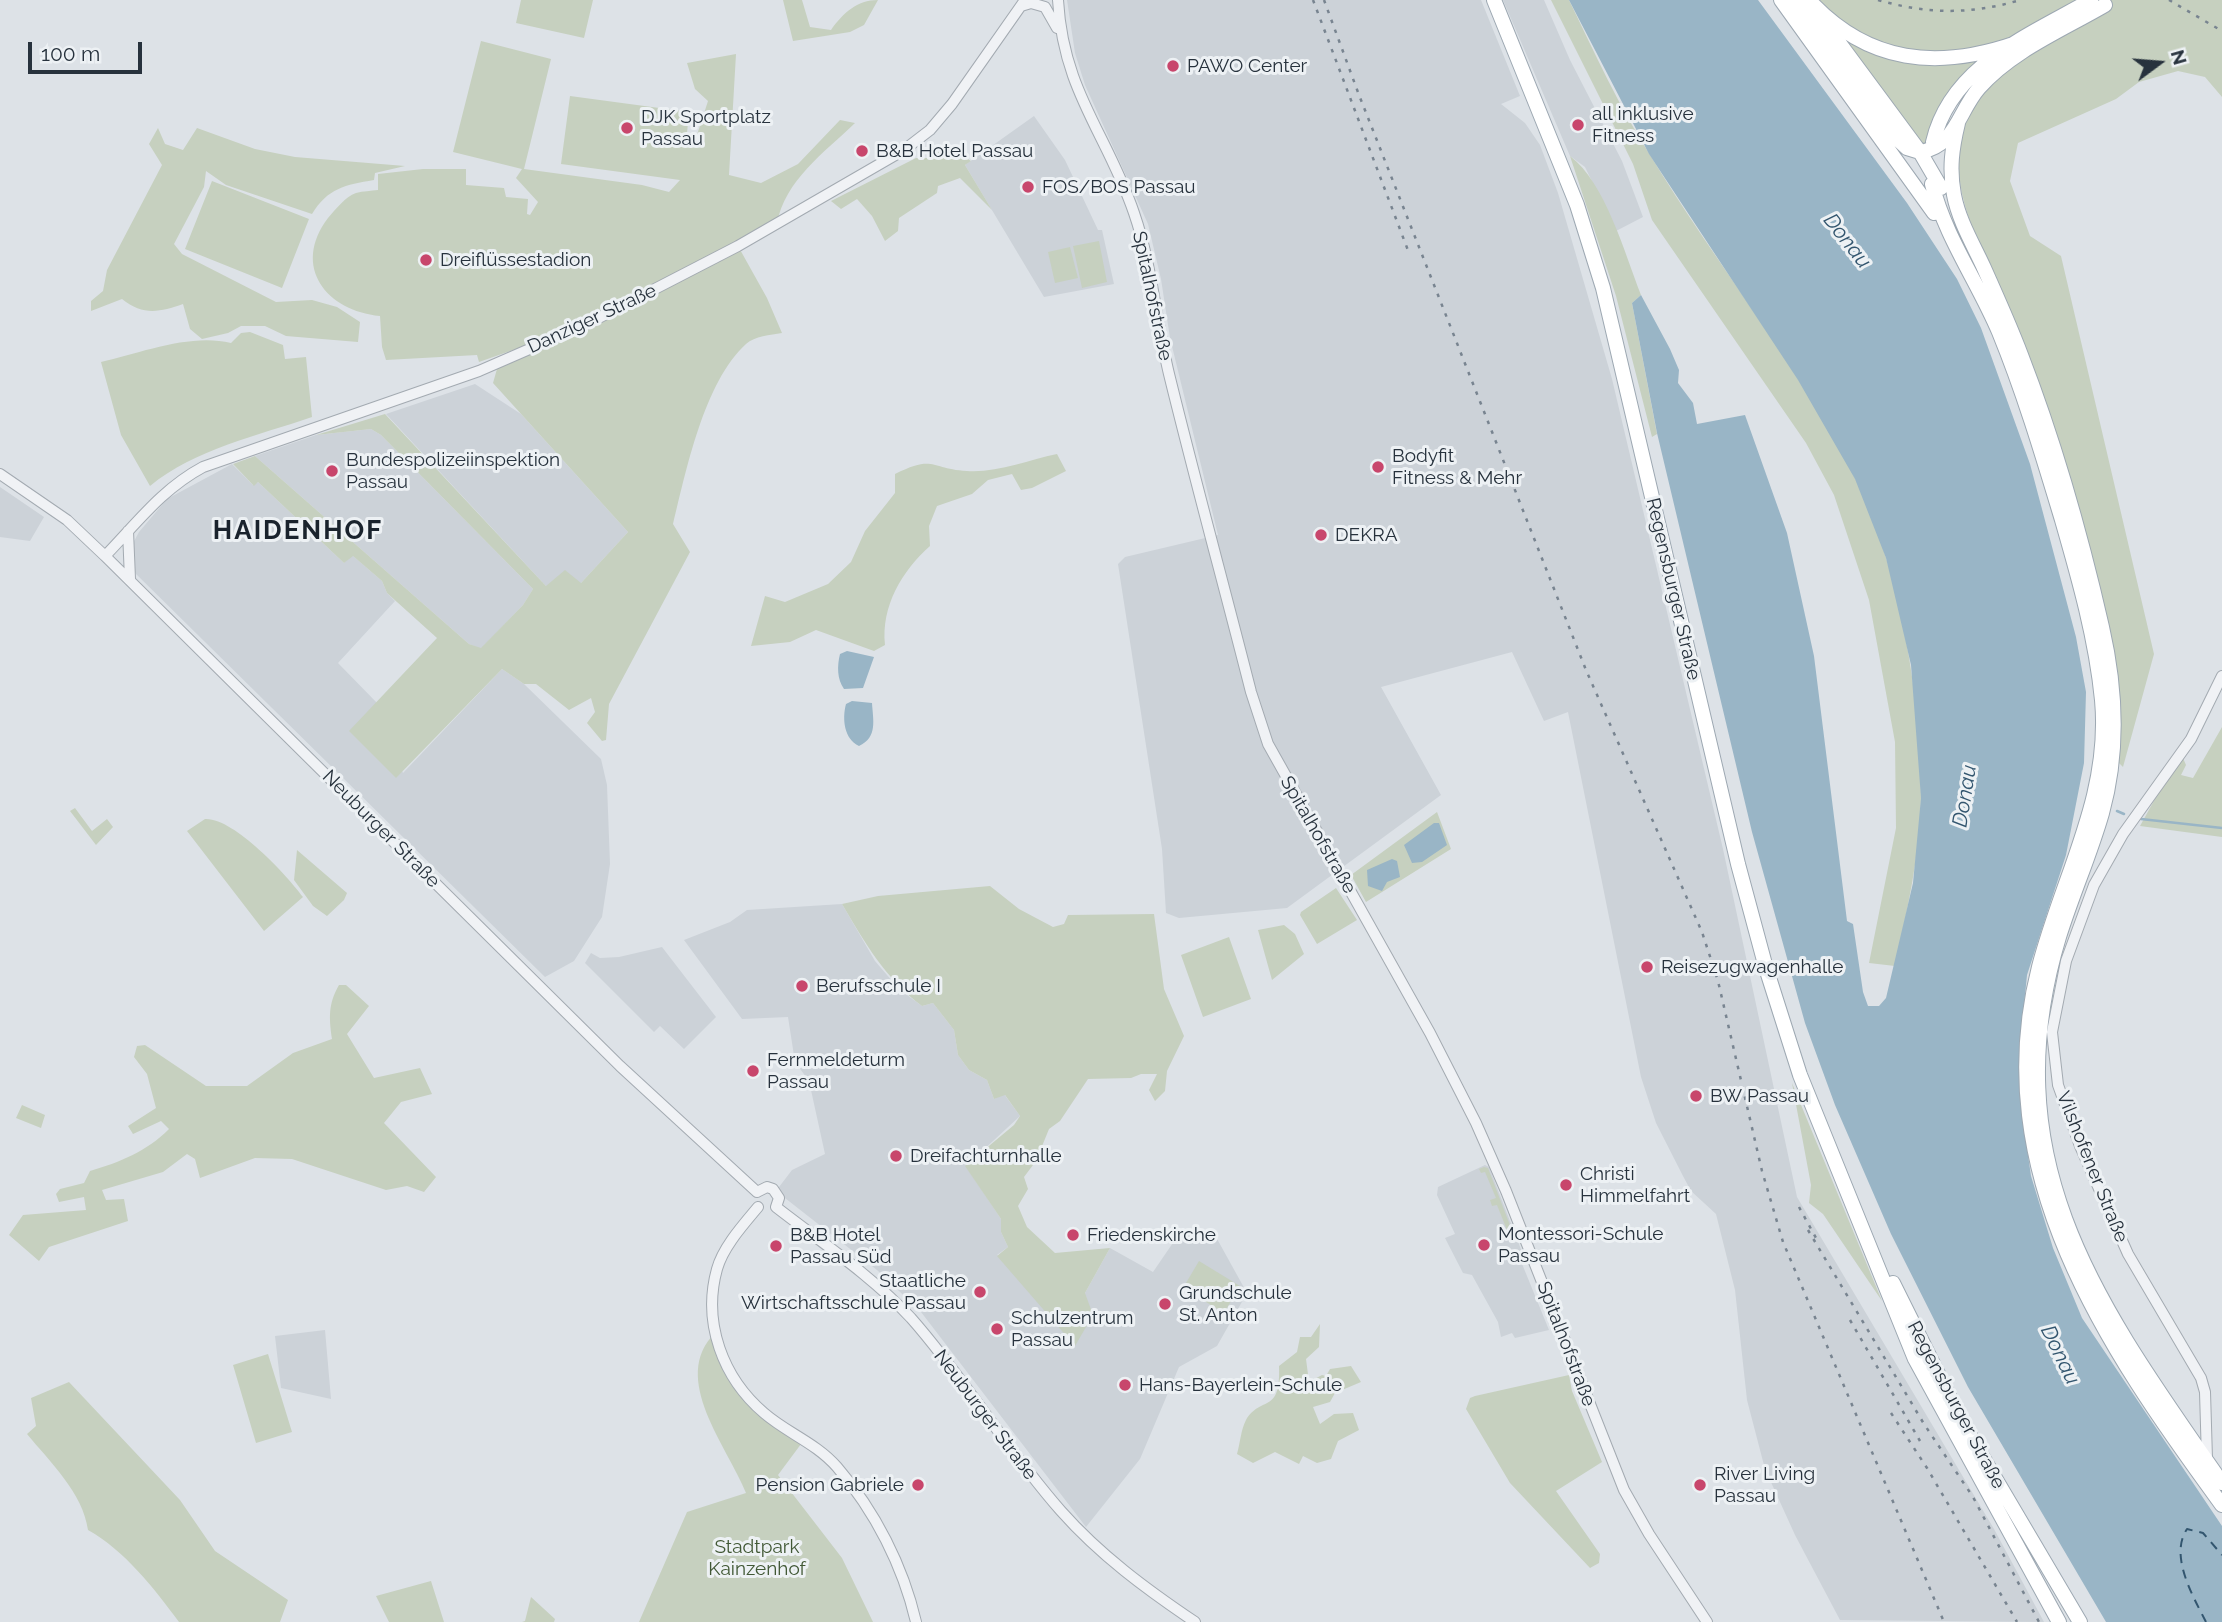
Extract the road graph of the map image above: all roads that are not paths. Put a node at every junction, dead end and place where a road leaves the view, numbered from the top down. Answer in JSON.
{"nodes":[{"id":1,"x":1058,"y":0,"type":"edge"},
{"id":2,"x":1493,"y":0,"type":"edge"},
{"id":3,"x":1781,"y":0,"type":"edge"},
{"id":4,"x":1796,"y":0,"type":"edge"},
{"id":5,"x":1808,"y":0,"type":"edge"},
{"id":6,"x":2098,"y":2,"type":"edge"},
{"id":7,"x":1021,"y":3,"type":"edge"},
{"id":8,"x":2016,"y":43,"type":"junction"},
{"id":9,"x":1064,"y":47,"type":"junction"},
{"id":10,"x":1958,"y":123,"type":"junction"},
{"id":11,"x":1933,"y":142,"type":"dead end"},
{"id":12,"x":1920,"y":152,"type":"junction"},
{"id":13,"x":1932,"y":184,"type":"dead end"},
{"id":14,"x":1964,"y":225,"type":"junction"},
{"id":15,"x":1955,"y":243,"type":"junction"},
{"id":16,"x":0,"y":474,"type":"edge"},
{"id":17,"x":128,"y":531,"type":"junction"},
{"id":18,"x":105,"y":556,"type":"junction"},
{"id":19,"x":130,"y":579,"type":"junction"},
{"id":20,"x":2222,"y":676,"type":"edge"},
{"id":21,"x":1841,"y":1182,"type":"junction"},
{"id":22,"x":757,"y":1192,"type":"junction"},
{"id":23,"x":758,"y":1207,"type":"junction"},
{"id":24,"x":776,"y":1207,"type":"junction"},
{"id":25,"x":1915,"y":1359,"type":"junction"},
{"id":26,"x":1934,"y":1370,"type":"junction"},
{"id":27,"x":2204,"y":1411,"type":"junction"},
{"id":28,"x":2185,"y":1429,"type":"junction"},
{"id":29,"x":2174,"y":1439,"type":"junction"},
{"id":30,"x":2207,"y":1461,"type":"junction"},
{"id":31,"x":2222,"y":1483,"type":"edge"},
{"id":32,"x":2222,"y":1505,"type":"edge"},
{"id":33,"x":916,"y":1622,"type":"edge"},
{"id":34,"x":1195,"y":1622,"type":"edge"},
{"id":35,"x":1707,"y":1622,"type":"edge"},
{"id":36,"x":2059,"y":1622,"type":"edge"},
{"id":37,"x":2080,"y":1622,"type":"edge"}],
"edges":[{"from":1,"to":9,"type":"street","name":"Spitalhofstraße"},
{"from":2,"to":21,"type":"main road","name":"Regensburger Straße"},
{"from":3,"to":15,"type":"main road"},
{"from":4,"to":12,"type":"main road"},
{"from":5,"to":8,"type":"main road"},
{"from":5,"to":12,"type":"main road"},
{"from":6,"to":8,"type":"main road"},
{"from":6,"to":10,"type":"main road"},
{"from":7,"to":9,"type":"street"},
{"from":7,"to":17,"type":"street","name":"Danziger Straße"},
{"from":8,"to":11,"type":"main road"},
{"from":9,"to":35,"type":"street","name":"Spitalhofstraße"},
{"from":10,"to":12,"type":"main road"},
{"from":10,"to":14,"type":"main road"},
{"from":12,"to":14,"type":"main road"},
{"from":13,"to":15,"type":"main road"},
{"from":14,"to":28,"type":"main road"},
{"from":15,"to":29,"type":"main road"},
{"from":16,"to":18,"type":"street","name":"Neuburger Straße"},
{"from":17,"to":18,"type":"street","name":"Danziger Straße"},
{"from":17,"to":19,"type":"street"},
{"from":18,"to":19,"type":"street","name":"Neuburger Straße"},
{"from":19,"to":22,"type":"street","name":"Neuburger Straße"},
{"from":20,"to":27,"type":"street","name":"Vilshofener Straße"},
{"from":21,"to":25,"type":"main road","name":"Regensburger Straße"},
{"from":21,"to":26,"type":"main road","name":"Regensburger Straße"},
{"from":22,"to":23,"type":"street"},
{"from":22,"to":24,"type":"street"},
{"from":23,"to":24,"type":"street"},
{"from":23,"to":33,"type":"street"},
{"from":24,"to":34,"type":"street","name":"Neuburger Straße"},
{"from":25,"to":26,"type":"main road"},
{"from":25,"to":36,"type":"main road","name":"Regensburger Straße"},
{"from":26,"to":37,"type":"main road","name":"Regensburger Straße"},
{"from":27,"to":28,"type":"street"},
{"from":27,"to":30,"type":"street","name":"Vilshofener Straße"},
{"from":28,"to":29,"type":"street"},
{"from":28,"to":30,"type":"main road"},
{"from":29,"to":32,"type":"main road"},
{"from":30,"to":31,"type":"main road"}]}
